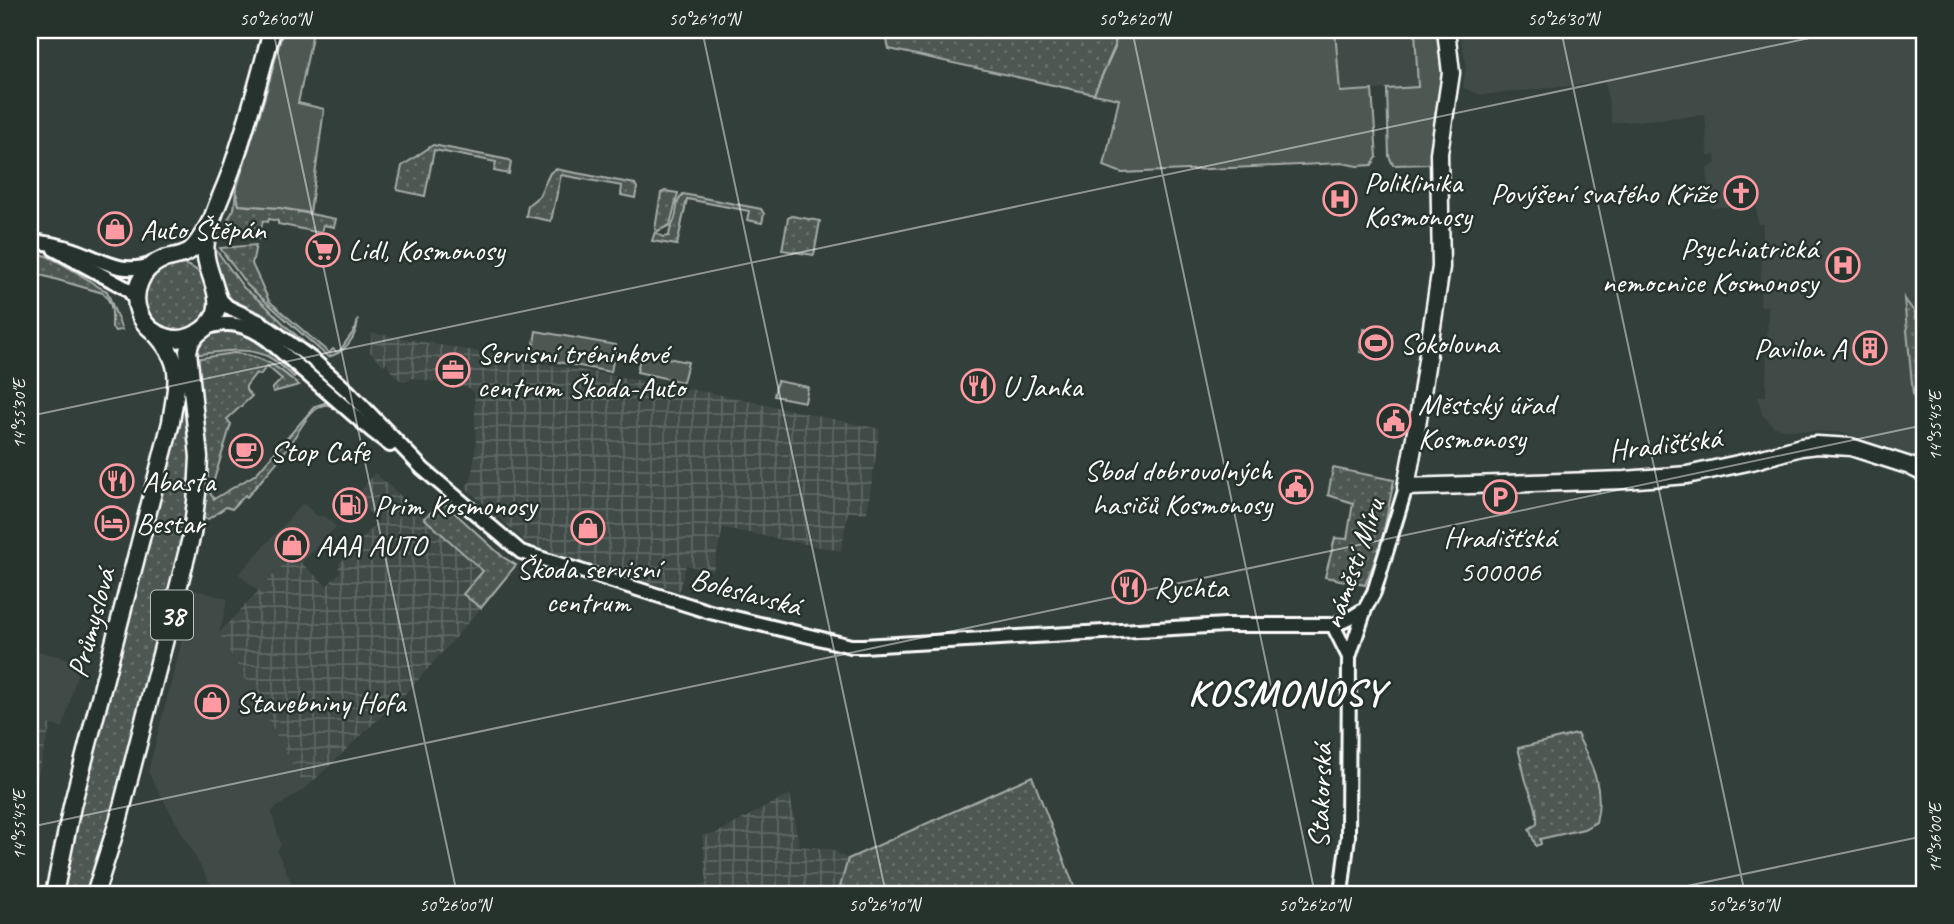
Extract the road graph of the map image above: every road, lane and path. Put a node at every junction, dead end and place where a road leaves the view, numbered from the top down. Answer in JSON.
{"nodes":[{"id":1,"x":272,"y":30,"type":"edge"},
{"id":2,"x":1446,"y":30,"type":"edge"},
{"id":3,"x":212,"y":219,"type":"junction"},
{"id":4,"x":30,"y":240,"type":"edge"},
{"id":5,"x":44,"y":244,"type":"junction"},
{"id":6,"x":173,"y":257,"type":"junction"},
{"id":7,"x":155,"y":263,"type":"junction"},
{"id":8,"x":215,"y":284,"type":"junction"},
{"id":9,"x":137,"y":303,"type":"junction"},
{"id":10,"x":153,"y":331,"type":"junction"},
{"id":11,"x":201,"y":331,"type":"junction"},
{"id":12,"x":423,"y":469,"type":"junction"},
{"id":13,"x":1924,"y":473,"type":"edge"},
{"id":14,"x":1406,"y":487,"type":"junction"},
{"id":15,"x":1364,"y":609,"type":"junction"},
{"id":16,"x":1333,"y":625,"type":"junction"},
{"id":17,"x":1349,"y":657,"type":"junction"},
{"id":18,"x":54,"y":894,"type":"edge"},
{"id":19,"x":95,"y":894,"type":"edge"},
{"id":20,"x":1341,"y":894,"type":"edge"}],
"edges":[{"from":1,"to":3,"type":"main road"},
{"from":2,"to":14,"type":"main road"},
{"from":3,"to":6,"type":"main road"},
{"from":3,"to":8,"type":"main road"},
{"from":4,"to":5,"type":"street"},
{"from":5,"to":7,"type":"street"},
{"from":5,"to":9,"type":"street"},
{"from":6,"to":7,"type":"main road"},
{"from":6,"to":8,"type":"main road"},
{"from":7,"to":9,"type":"main road"},
{"from":8,"to":11,"type":"main road","number":"38"},
{"from":8,"to":12,"type":"street","name":"Boleslavská"},
{"from":9,"to":10,"type":"main road","number":"38"},
{"from":10,"to":11,"type":"main road"},
{"from":10,"to":18,"type":"main road","name":"Průmyslová","number":"38"},
{"from":11,"to":12,"type":"street"},
{"from":11,"to":19,"type":"main road","number":"38"},
{"from":12,"to":16,"type":"street","name":"Boleslavská"},
{"from":13,"to":14,"type":"main road","name":"Hradišťská"},
{"from":14,"to":15,"type":"street","name":"náměstí Míru"},
{"from":15,"to":16,"type":"street","name":"Boleslavská"},
{"from":15,"to":17,"type":"street","name":"náměstí Míru"},
{"from":16,"to":17,"type":"street"},
{"from":17,"to":20,"type":"street","name":"Stakorská"}]}
